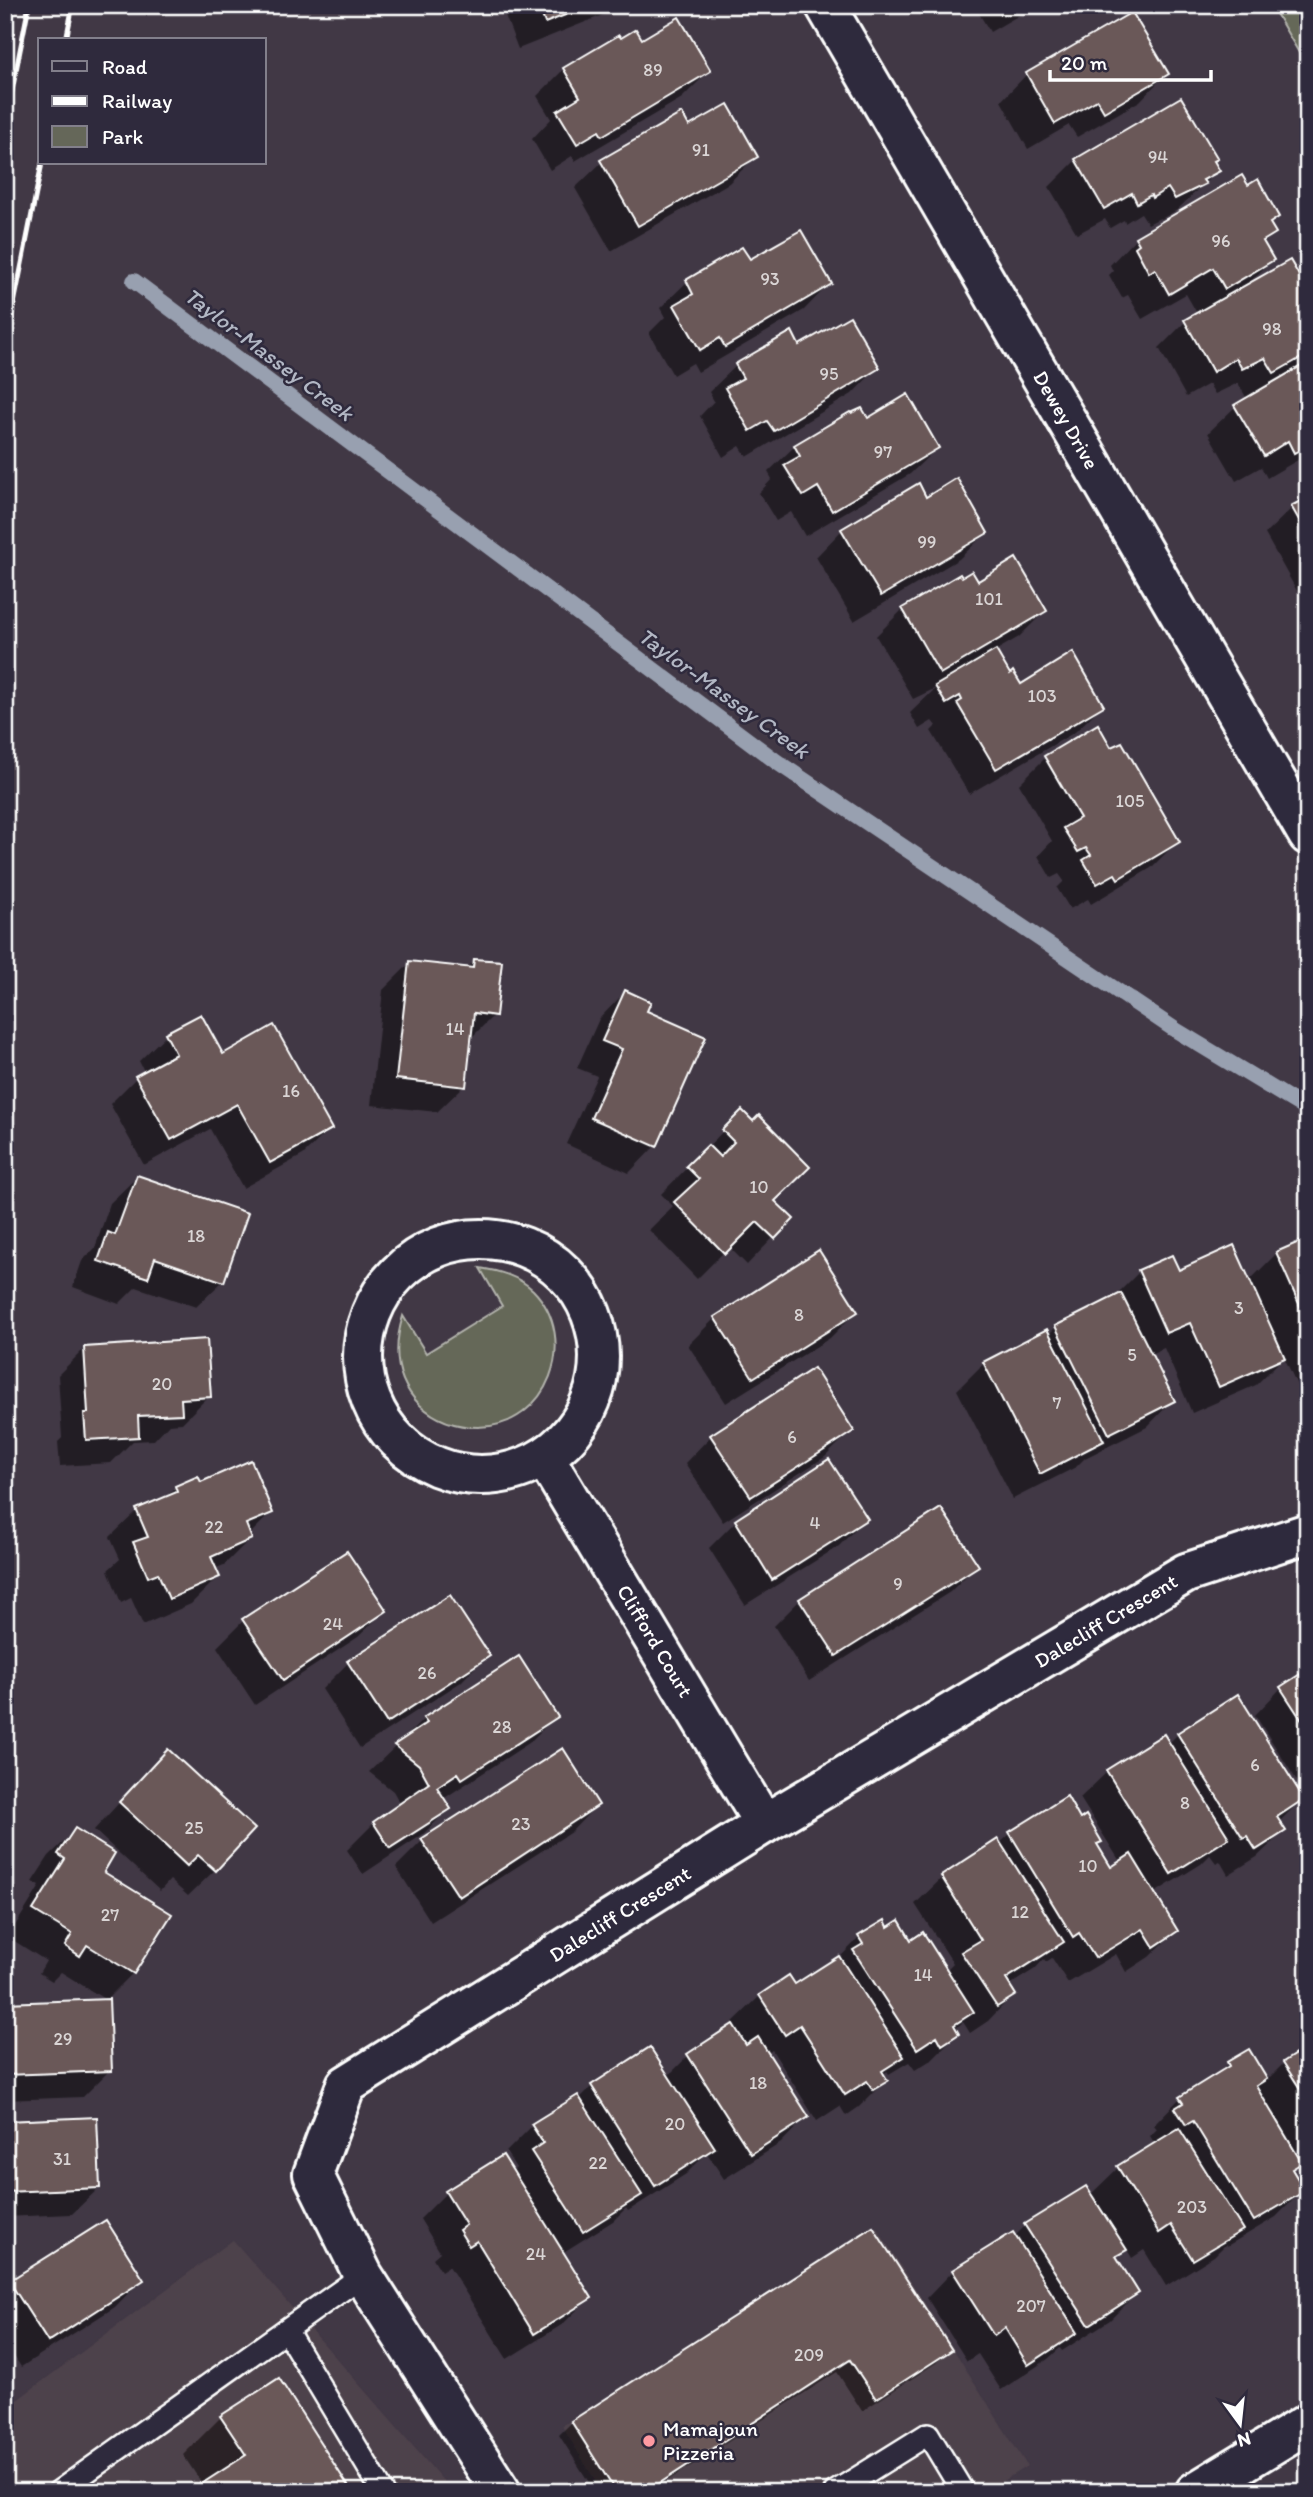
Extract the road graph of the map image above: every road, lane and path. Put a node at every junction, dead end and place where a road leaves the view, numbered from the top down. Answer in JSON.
{"nodes":[{"id":1,"x":825,"y":5,"type":"edge"},
{"id":2,"x":1308,"y":835,"type":"edge"},
{"id":3,"x":545,"y":1458,"type":"junction"},
{"id":4,"x":1308,"y":1533,"type":"edge"},
{"id":5,"x":764,"y":1824,"type":"junction"},
{"id":6,"x":363,"y":2275,"type":"junction"},
{"id":7,"x":286,"y":2330,"type":"junction"},
{"id":8,"x":1308,"y":2423,"type":"edge"},
{"id":9,"x":58,"y":2492,"type":"edge"},
{"id":10,"x":383,"y":2492,"type":"edge"},
{"id":11,"x":501,"y":2492,"type":"edge"},
{"id":12,"x":835,"y":2492,"type":"edge"},
{"id":13,"x":963,"y":2492,"type":"edge"},
{"id":14,"x":1195,"y":2492,"type":"edge"}],
"edges":[{"from":1,"to":2,"type":"street","name":"Dewey Drive"},
{"from":3,"to":3,"type":"street"},
{"from":3,"to":5,"type":"street","name":"Clifford Court"},
{"from":4,"to":5,"type":"street","name":"Dalecliff Crescent"},
{"from":5,"to":6,"type":"street","name":"Dalecliff Crescent"},
{"from":6,"to":7,"type":"lane"},
{"from":6,"to":11,"type":"street","name":"Dalecliff Crescent"},
{"from":7,"to":9,"type":"lane"},
{"from":7,"to":10,"type":"lane"},
{"from":8,"to":14,"type":"street"},
{"from":12,"to":13,"type":"lane"}]}
